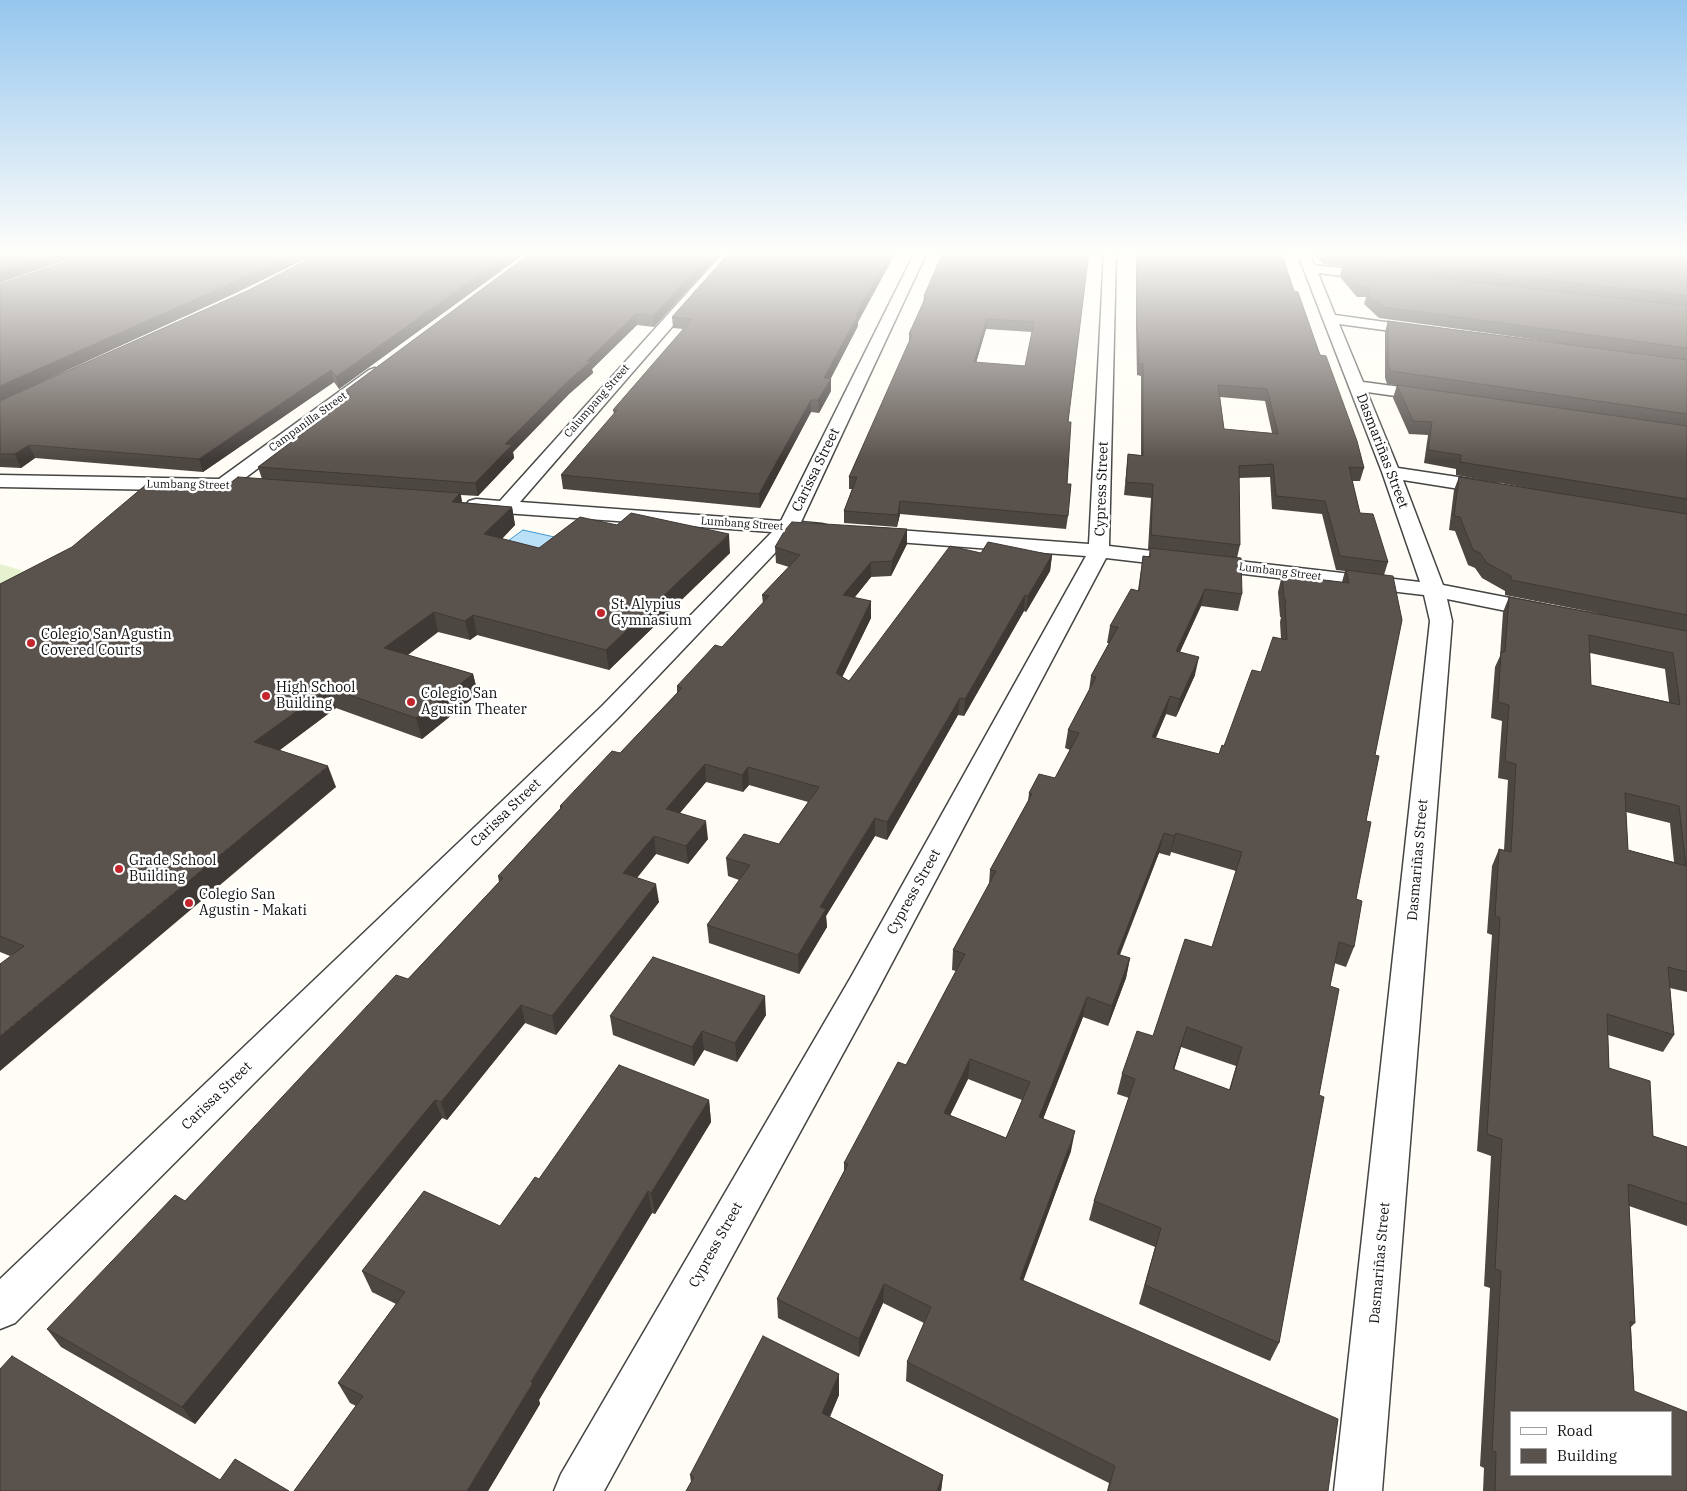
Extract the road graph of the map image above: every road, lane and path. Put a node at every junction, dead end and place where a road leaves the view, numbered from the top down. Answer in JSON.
{"nodes":[{"id":1,"x":669,"y":322,"type":"edge"},
{"id":2,"x":887,"y":322,"type":"edge"},
{"id":3,"x":1108,"y":322,"type":"edge"},
{"id":4,"x":1332,"y":322,"type":"edge"},
{"id":5,"x":1350,"y":322,"type":"edge"},
{"id":6,"x":1440,"y":334,"type":"edge"},
{"id":7,"x":388,"y":362,"type":"edge"},
{"id":8,"x":1358,"y":386,"type":"junction"},
{"id":9,"x":1445,"y":398,"type":"edge"},
{"id":10,"x":1391,"y":472,"type":"junction"},
{"id":11,"x":0,"y":481,"type":"edge"},
{"id":12,"x":223,"y":485,"type":"junction"},
{"id":13,"x":281,"y":489,"type":"edge"},
{"id":14,"x":1510,"y":492,"type":"edge"},
{"id":15,"x":456,"y":503,"type":"edge"},
{"id":16,"x":504,"y":507,"type":"junction"},
{"id":17,"x":788,"y":528,"type":"junction"},
{"id":18,"x":1100,"y":551,"type":"junction"},
{"id":19,"x":1434,"y":590,"type":"junction"},
{"id":20,"x":1560,"y":614,"type":"edge"},
{"id":21,"x":0,"y":1308,"type":"edge"},
{"id":22,"x":578,"y":1491,"type":"edge"},
{"id":23,"x":1358,"y":1491,"type":"edge"}],
"edges":[{"from":1,"to":16,"type":"street","name":"Calumpang Street"},
{"from":2,"to":17,"type":"street","name":"Carissa Street"},
{"from":3,"to":18,"type":"street","name":"Cypress Street"},
{"from":4,"to":8,"type":"street","name":"Dasmariñas Street"},
{"from":5,"to":6,"type":"street"},
{"from":7,"to":12,"type":"street","name":"Campanilla Street"},
{"from":8,"to":9,"type":"street"},
{"from":8,"to":10,"type":"street","name":"Dasmariñas Street"},
{"from":10,"to":14,"type":"street"},
{"from":10,"to":19,"type":"street","name":"Dasmariñas Street"},
{"from":11,"to":12,"type":"street","name":"Lumbang Street"},
{"from":12,"to":13,"type":"street","name":"Lumbang Street"},
{"from":15,"to":16,"type":"street","name":"Lumbang Street"},
{"from":16,"to":17,"type":"street","name":"Lumbang Street"},
{"from":17,"to":18,"type":"street","name":"Lumbang Street"},
{"from":17,"to":21,"type":"street","name":"Carissa Street"},
{"from":18,"to":19,"type":"street","name":"Lumbang Street"},
{"from":18,"to":22,"type":"street","name":"Cypress Street"},
{"from":19,"to":20,"type":"street","name":"Lumbang Street"},
{"from":19,"to":23,"type":"street","name":"Dasmariñas Street"}]}
